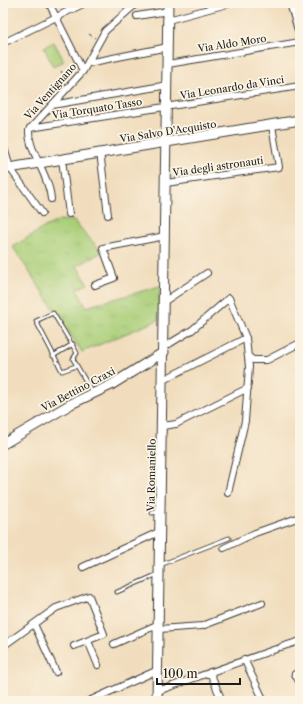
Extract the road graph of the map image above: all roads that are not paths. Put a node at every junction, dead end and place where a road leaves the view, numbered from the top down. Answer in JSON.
{"nodes":[{"id":1,"x":49,"y":3,"type":"edge"},
{"id":2,"x":85,"y":3,"type":"edge"},
{"id":3,"x":137,"y":3,"type":"edge"},
{"id":4,"x":231,"y":3,"type":"edge"},
{"id":5,"x":290,"y":3,"type":"edge"},
{"id":6,"x":168,"y":7,"type":"edge"},
{"id":7,"x":137,"y":16,"type":"dead end"},
{"id":8,"x":56,"y":17,"type":"junction"},
{"id":9,"x":168,"y":20,"type":"junction"},
{"id":10,"x":299,"y":34,"type":"edge"},
{"id":11,"x":3,"y":42,"type":"edge"},
{"id":12,"x":300,"y":42,"type":"edge"},
{"id":13,"x":168,"y":47,"type":"junction"},
{"id":14,"x":88,"y":63,"type":"junction"},
{"id":15,"x":168,"y":64,"type":"junction"},
{"id":16,"x":83,"y":71,"type":"junction"},
{"id":17,"x":168,"y":85,"type":"junction"},
{"id":18,"x":300,"y":86,"type":"edge"},
{"id":19,"x":52,"y":105,"type":"junction"},
{"id":20,"x":167,"y":106,"type":"junction"},
{"id":21,"x":300,"y":120,"type":"edge"},
{"id":22,"x":272,"y":126,"type":"junction"},
{"id":23,"x":30,"y":128,"type":"junction"},
{"id":24,"x":167,"y":143,"type":"junction"},
{"id":25,"x":3,"y":144,"type":"edge"},
{"id":26,"x":100,"y":152,"type":"junction"},
{"id":27,"x":62,"y":159,"type":"junction"},
{"id":28,"x":40,"y":163,"type":"junction"},
{"id":29,"x":6,"y":169,"type":"edge"},
{"id":30,"x":166,"y":183,"type":"junction"},
{"id":31,"x":51,"y":199,"type":"dead end"},
{"id":32,"x":42,"y":213,"type":"dead end"},
{"id":33,"x":69,"y":214,"type":"dead end"},
{"id":34,"x":108,"y":215,"type":"dead end"},
{"id":35,"x":166,"y":236,"type":"junction"},
{"id":36,"x":207,"y":273,"type":"dead end"},
{"id":37,"x":95,"y":285,"type":"dead end"},
{"id":38,"x":165,"y":301,"type":"junction"},
{"id":39,"x":246,"y":338,"type":"junction"},
{"id":40,"x":300,"y":343,"type":"edge"},
{"id":41,"x":73,"y":344,"type":"junction"},
{"id":42,"x":164,"y":350,"type":"junction"},
{"id":43,"x":54,"y":356,"type":"junction"},
{"id":44,"x":248,"y":356,"type":"junction"},
{"id":45,"x":76,"y":366,"type":"junction"},
{"id":46,"x":163,"y":380,"type":"junction"},
{"id":47,"x":248,"y":388,"type":"junction"},
{"id":48,"x":93,"y":394,"type":"junction"},
{"id":49,"x":163,"y":426,"type":"junction"},
{"id":50,"x":3,"y":444,"type":"edge"},
{"id":51,"x":228,"y":493,"type":"dead end"},
{"id":52,"x":300,"y":517,"type":"edge"},
{"id":53,"x":161,"y":531,"type":"junction"},
{"id":54,"x":229,"y":538,"type":"dead end"},
{"id":55,"x":224,"y":548,"type":"dead end"},
{"id":56,"x":83,"y":567,"type":"dead end"},
{"id":57,"x":160,"y":569,"type":"junction"},
{"id":58,"x":117,"y":592,"type":"dead end"},
{"id":59,"x":262,"y":603,"type":"dead end"},
{"id":60,"x":34,"y":624,"type":"junction"},
{"id":61,"x":159,"y":627,"type":"junction"},
{"id":62,"x":88,"y":641,"type":"junction"},
{"id":63,"x":300,"y":641,"type":"edge"},
{"id":64,"x":114,"y":644,"type":"dead end"},
{"id":65,"x":3,"y":646,"type":"edge"},
{"id":66,"x":74,"y":646,"type":"dead end"},
{"id":67,"x":244,"y":659,"type":"junction"},
{"id":68,"x":98,"y":665,"type":"dead end"},
{"id":69,"x":158,"y":670,"type":"junction"},
{"id":70,"x":56,"y":672,"type":"dead end"},
{"id":71,"x":210,"y":672,"type":"junction"},
{"id":72,"x":295,"y":674,"type":"dead end"},
{"id":73,"x":300,"y":683,"type":"edge"},
{"id":74,"x":158,"y":691,"type":"junction"},
{"id":75,"x":89,"y":701,"type":"edge"},
{"id":76,"x":157,"y":701,"type":"edge"},
{"id":77,"x":222,"y":701,"type":"edge"},
{"id":78,"x":264,"y":701,"type":"edge"}],
"edges":[{"from":1,"to":8,"type":"street"},
{"from":2,"to":8,"type":"street"},
{"from":3,"to":14,"type":"street","name":"Via Ventignano"},
{"from":4,"to":9,"type":"street"},
{"from":5,"to":10,"type":"street"},
{"from":6,"to":7,"type":"street"},
{"from":6,"to":9,"type":"street","name":"Via Romaniello"},
{"from":8,"to":11,"type":"street"},
{"from":8,"to":16,"type":"street"},
{"from":9,"to":13,"type":"street","name":"Via Romaniello"},
{"from":12,"to":15,"type":"street","name":"Via Aldo Moro"},
{"from":13,"to":14,"type":"street"},
{"from":13,"to":15,"type":"street","name":"Via Romaniello"},
{"from":14,"to":16,"type":"street","name":"Via Ventignano"},
{"from":15,"to":17,"type":"street","name":"Via Romaniello"},
{"from":16,"to":19,"type":"street","name":"Via Ventignano"},
{"from":17,"to":19,"type":"street"},
{"from":17,"to":20,"type":"street","name":"Via Romaniello"},
{"from":18,"to":20,"type":"street","name":"Via Leonardo da Vinci"},
{"from":19,"to":23,"type":"street","name":"Via Ventignano"},
{"from":20,"to":23,"type":"street","name":"Via Torquato Tasso"},
{"from":20,"to":24,"type":"street","name":"Via Romaniello"},
{"from":21,"to":22,"type":"street","name":"Via Salvo D'Acquisto"},
{"from":22,"to":24,"type":"street","name":"Via Salvo D'Acquisto"},
{"from":22,"to":30,"type":"street","name":"Via degli astronauti"},
{"from":23,"to":28,"type":"street","name":"Via Ventignano"},
{"from":24,"to":26,"type":"street","name":"Via Salvo D'Acquisto"},
{"from":24,"to":30,"type":"street","name":"Via Romaniello"},
{"from":25,"to":29,"type":"street"},
{"from":26,"to":27,"type":"street","name":"Via Salvo D'Acquisto"},
{"from":26,"to":34,"type":"street"},
{"from":27,"to":28,"type":"street","name":"Via Salvo D'Acquisto"},
{"from":27,"to":33,"type":"street"},
{"from":28,"to":29,"type":"street","name":"Via Salvo D'Acquisto"},
{"from":28,"to":31,"type":"street","name":"Via Ventignano"},
{"from":29,"to":32,"type":"street"},
{"from":30,"to":35,"type":"street","name":"Via Romaniello"},
{"from":35,"to":37,"type":"street"},
{"from":35,"to":38,"type":"street","name":"Via Romaniello"},
{"from":36,"to":38,"type":"street"},
{"from":38,"to":42,"type":"street","name":"Via Romaniello"},
{"from":39,"to":42,"type":"street"},
{"from":39,"to":44,"type":"street"},
{"from":39,"to":46,"type":"street"},
{"from":40,"to":44,"type":"street"},
{"from":41,"to":43,"type":"lane"},
{"from":41,"to":43,"type":"lane"},
{"from":41,"to":45,"type":"lane"},
{"from":42,"to":46,"type":"street","name":"Via Romaniello"},
{"from":42,"to":48,"type":"street","name":"Via Bettino Craxi"},
{"from":43,"to":45,"type":"lane"},
{"from":44,"to":47,"type":"street"},
{"from":45,"to":48,"type":"lane"},
{"from":46,"to":49,"type":"street","name":"Via Romaniello"},
{"from":47,"to":49,"type":"street"},
{"from":47,"to":51,"type":"street"},
{"from":48,"to":50,"type":"street","name":"Via Bettino Craxi"},
{"from":49,"to":53,"type":"street","name":"Via Romaniello"},
{"from":52,"to":55,"type":"street"},
{"from":53,"to":56,"type":"street"},
{"from":53,"to":57,"type":"street","name":"Via Romaniello"},
{"from":54,"to":57,"type":"lane"},
{"from":57,"to":58,"type":"lane"},
{"from":57,"to":61,"type":"street","name":"Via Romaniello"},
{"from":59,"to":61,"type":"street"},
{"from":60,"to":62,"type":"street"},
{"from":60,"to":65,"type":"street"},
{"from":60,"to":70,"type":"street"},
{"from":61,"to":64,"type":"street"},
{"from":61,"to":69,"type":"street","name":"Via Romaniello"},
{"from":62,"to":66,"type":"street"},
{"from":62,"to":68,"type":"street"},
{"from":63,"to":67,"type":"street"},
{"from":67,"to":71,"type":"street"},
{"from":67,"to":78,"type":"street"},
{"from":69,"to":74,"type":"street","name":"Via Romaniello"},
{"from":69,"to":75,"type":"street"},
{"from":71,"to":74,"type":"street"},
{"from":71,"to":77,"type":"street"},
{"from":72,"to":73,"type":"street"},
{"from":74,"to":76,"type":"street","name":"Via Romaniello"}]}
